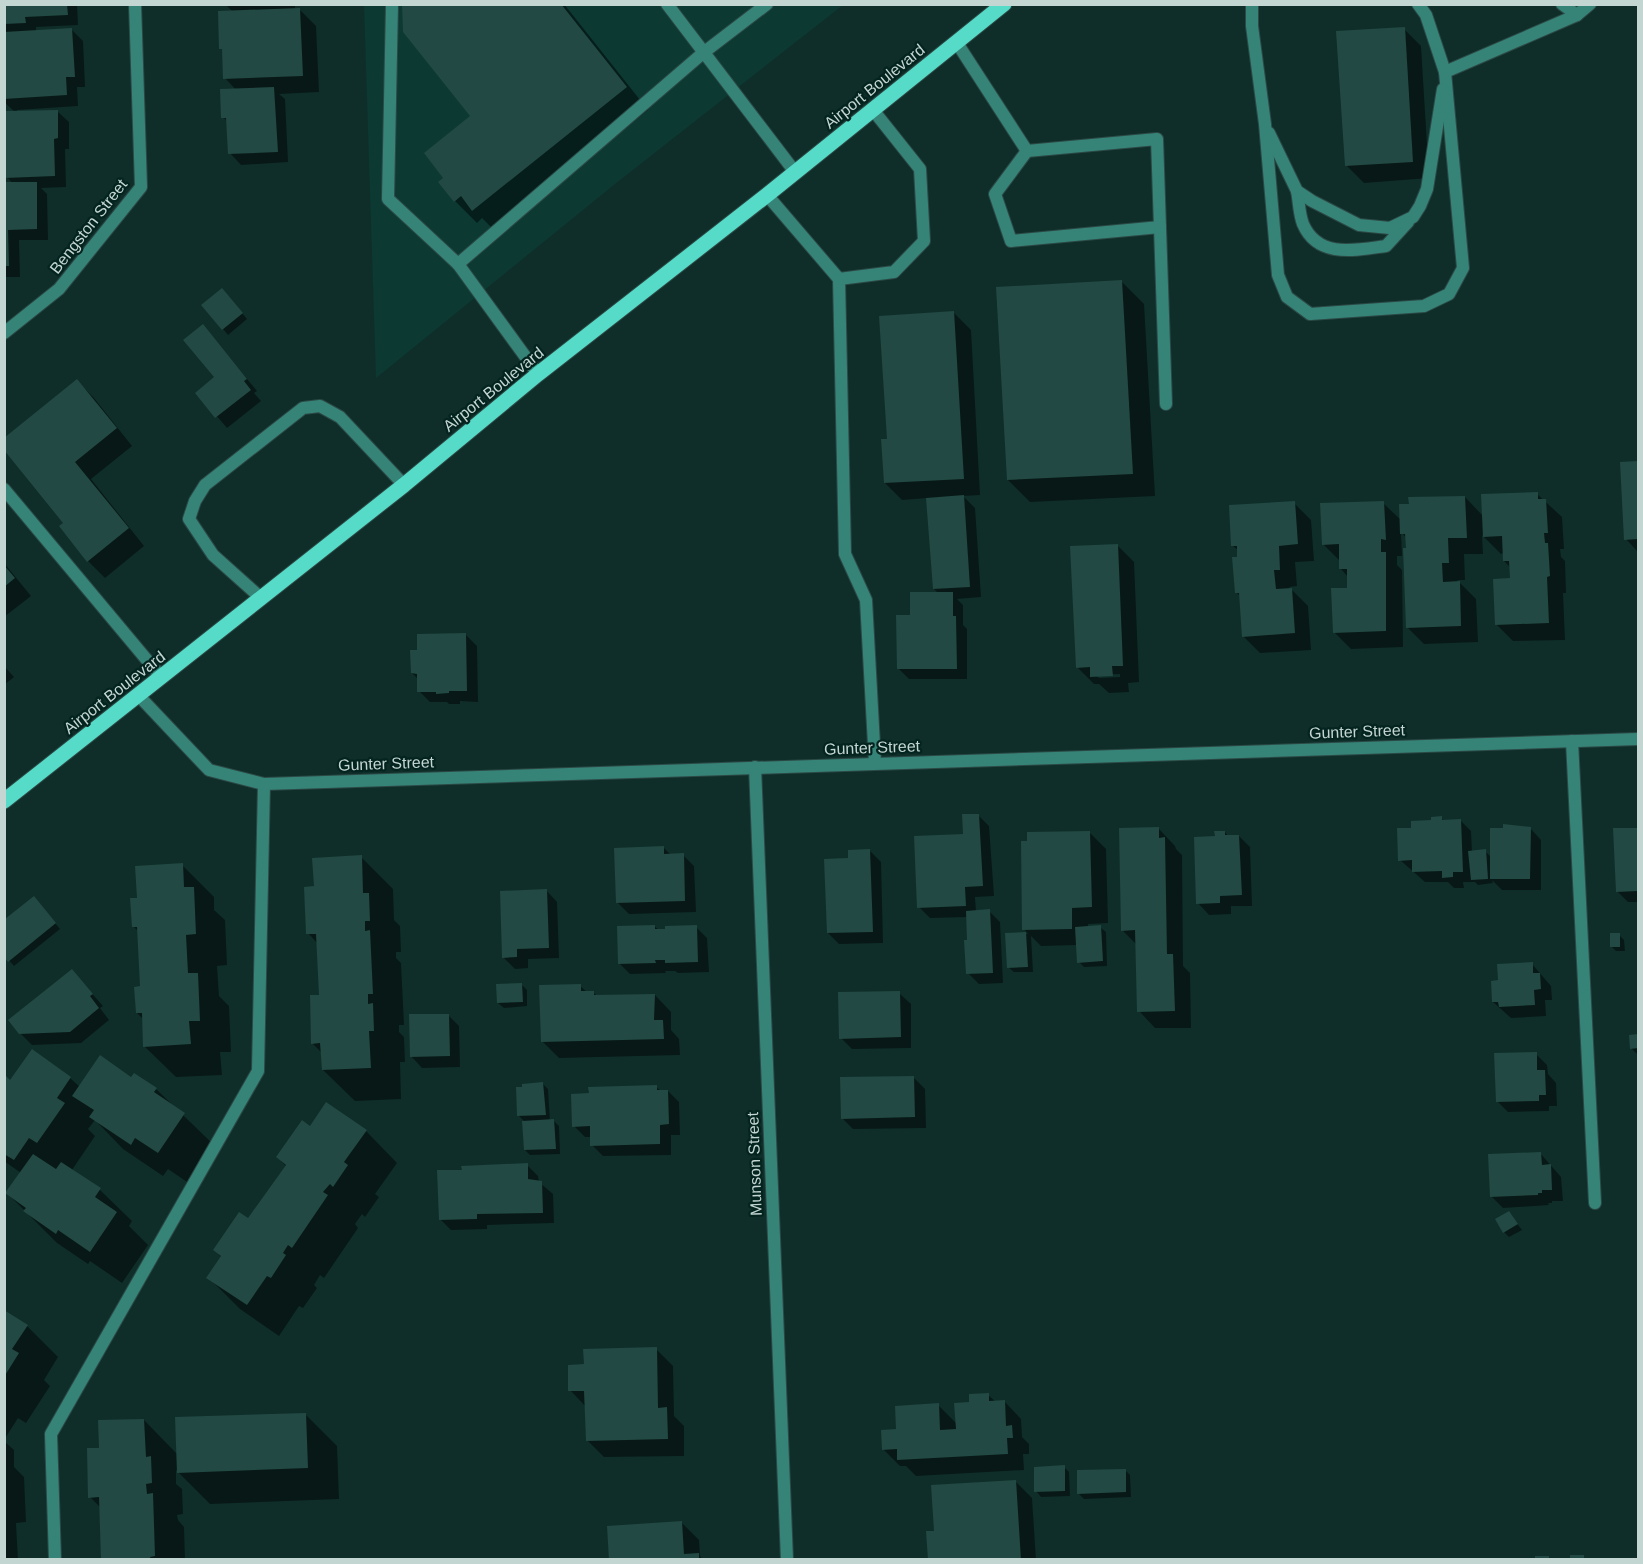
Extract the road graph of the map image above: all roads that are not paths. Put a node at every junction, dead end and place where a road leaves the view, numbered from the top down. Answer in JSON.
{"nodes":[{"id":1,"x":135,"y":4,"type":"edge"},
{"id":2,"x":392,"y":4,"type":"edge"},
{"id":3,"x":667,"y":4,"type":"edge"},
{"id":4,"x":767,"y":4,"type":"edge"},
{"id":5,"x":1004,"y":4,"type":"edge"},
{"id":6,"x":1252,"y":4,"type":"edge"},
{"id":7,"x":1418,"y":4,"type":"edge"},
{"id":8,"x":1562,"y":4,"type":"edge"},
{"id":9,"x":1590,"y":4,"type":"edge"},
{"id":10,"x":1576,"y":15,"type":"junction"},
{"id":11,"x":957,"y":43,"type":"junction"},
{"id":12,"x":704,"y":53,"type":"junction"},
{"id":13,"x":1445,"y":72,"type":"junction"},
{"id":14,"x":873,"y":110,"type":"junction"},
{"id":15,"x":1265,"y":123,"type":"junction"},
{"id":16,"x":1027,"y":151,"type":"junction"},
{"id":17,"x":795,"y":172,"type":"junction"},
{"id":18,"x":1297,"y":191,"type":"junction"},
{"id":19,"x":766,"y":195,"type":"junction"},
{"id":20,"x":1413,"y":217,"type":"junction"},
{"id":21,"x":1160,"y":227,"type":"junction"},
{"id":22,"x":458,"y":264,"type":"junction"},
{"id":23,"x":839,"y":279,"type":"junction"},
{"id":24,"x":4,"y":333,"type":"edge"},
{"id":25,"x":538,"y":374,"type":"junction"},
{"id":26,"x":1166,"y":404,"type":"dead end"},
{"id":27,"x":404,"y":485,"type":"junction"},
{"id":28,"x":4,"y":489,"type":"edge"},
{"id":29,"x":261,"y":598,"type":"junction"},
{"id":30,"x":162,"y":678,"type":"junction"},
{"id":31,"x":139,"y":696,"type":"junction"},
{"id":32,"x":1638,"y":739,"type":"edge"},
{"id":33,"x":1572,"y":741,"type":"junction"},
{"id":34,"x":875,"y":763,"type":"junction"},
{"id":35,"x":755,"y":767,"type":"junction"},
{"id":36,"x":264,"y":784,"type":"junction"},
{"id":37,"x":4,"y":801,"type":"edge"},
{"id":38,"x":1595,"y":1203,"type":"dead end"},
{"id":39,"x":55,"y":1560,"type":"edge"},
{"id":40,"x":787,"y":1560,"type":"edge"}],
"edges":[{"from":1,"to":24,"type":"street","name":"Bengston Street"},
{"from":2,"to":22,"type":"street"},
{"from":3,"to":12,"type":"street"},
{"from":4,"to":12,"type":"street"},
{"from":5,"to":11,"type":"main road","name":"Airport Boulevard"},
{"from":6,"to":15,"type":"street"},
{"from":7,"to":13,"type":"street"},
{"from":8,"to":10,"type":"street"},
{"from":9,"to":10,"type":"street"},
{"from":10,"to":13,"type":"street"},
{"from":11,"to":14,"type":"main road","name":"Airport Boulevard"},
{"from":11,"to":16,"type":"street"},
{"from":12,"to":17,"type":"street"},
{"from":12,"to":22,"type":"street"},
{"from":13,"to":15,"type":"street"},
{"from":13,"to":20,"type":"street"},
{"from":14,"to":17,"type":"main road","name":"Airport Boulevard"},
{"from":14,"to":23,"type":"street"},
{"from":15,"to":18,"type":"street"},
{"from":16,"to":21,"type":"street"},
{"from":16,"to":21,"type":"street"},
{"from":17,"to":19,"type":"main road","name":"Airport Boulevard"},
{"from":18,"to":20,"type":"street"},
{"from":18,"to":20,"type":"street"},
{"from":19,"to":23,"type":"street"},
{"from":19,"to":25,"type":"main road","name":"Airport Boulevard"},
{"from":21,"to":26,"type":"street"},
{"from":22,"to":25,"type":"street"},
{"from":23,"to":34,"type":"street"},
{"from":25,"to":27,"type":"main road","name":"Airport Boulevard"},
{"from":27,"to":29,"type":"main road","name":"Airport Boulevard"},
{"from":27,"to":29,"type":"street"},
{"from":28,"to":30,"type":"street"},
{"from":29,"to":30,"type":"main road","name":"Airport Boulevard"},
{"from":30,"to":31,"type":"main road","name":"Airport Boulevard"},
{"from":31,"to":36,"type":"street","name":"Gunter Street"},
{"from":31,"to":37,"type":"main road","name":"Airport Boulevard"},
{"from":32,"to":33,"type":"street","name":"Gunter Street"},
{"from":33,"to":34,"type":"street","name":"Gunter Street"},
{"from":33,"to":38,"type":"street"},
{"from":34,"to":35,"type":"street","name":"Gunter Street"},
{"from":35,"to":36,"type":"street","name":"Gunter Street"},
{"from":35,"to":40,"type":"street","name":"Munson Street"},
{"from":36,"to":39,"type":"street"}]}
